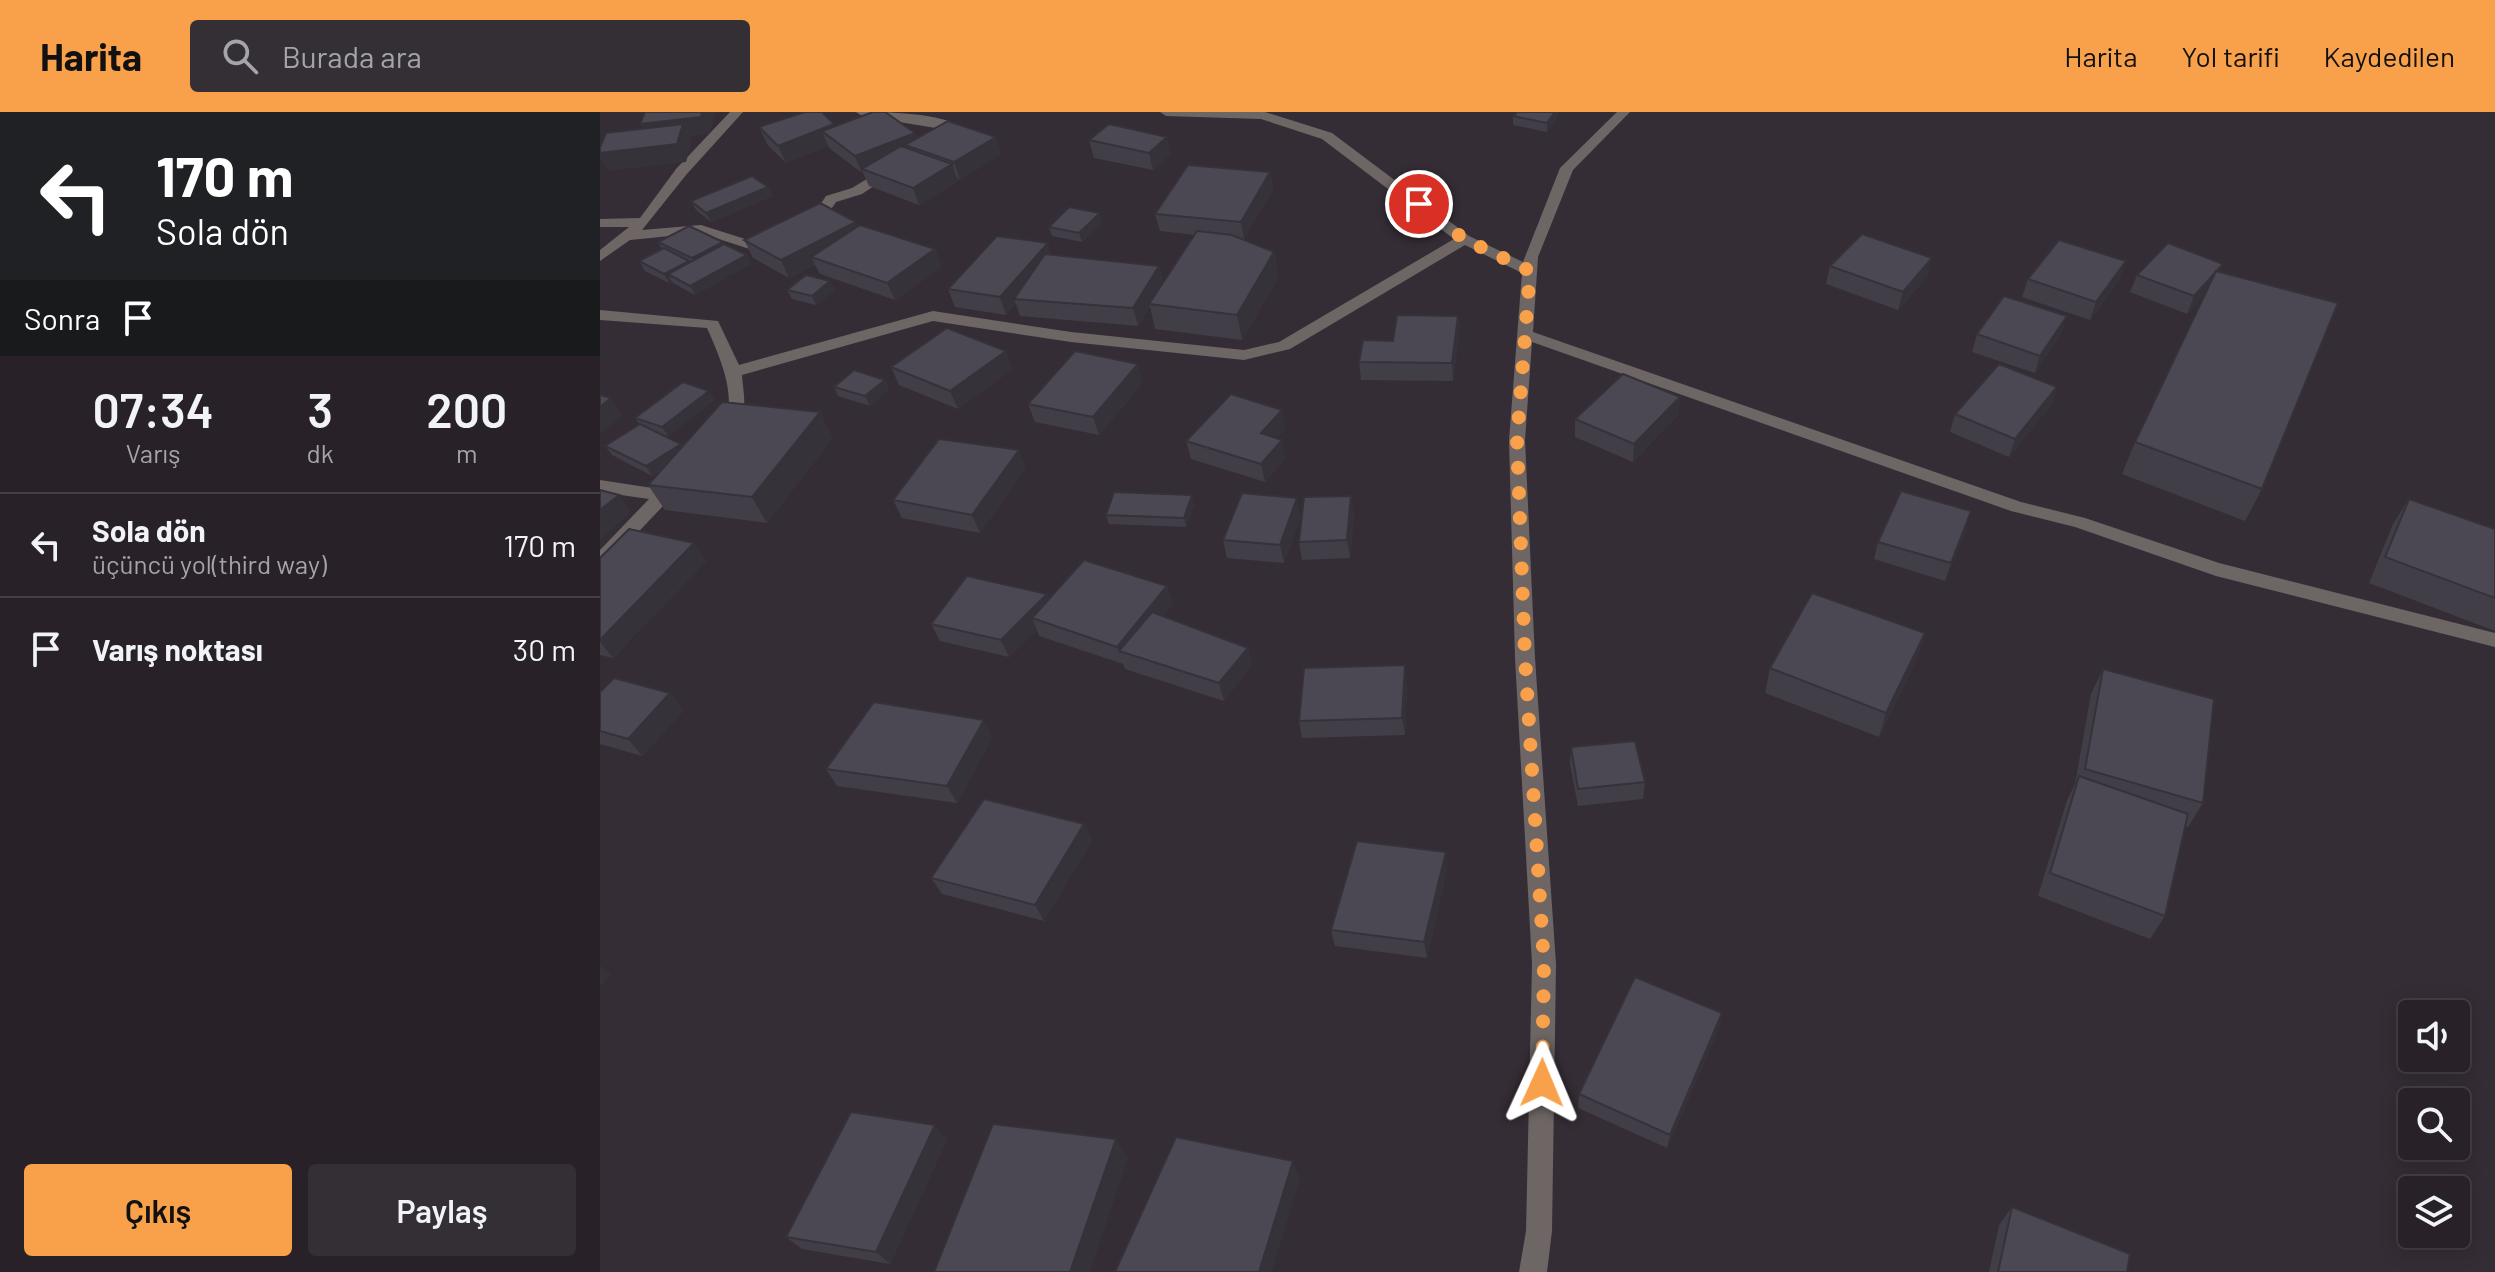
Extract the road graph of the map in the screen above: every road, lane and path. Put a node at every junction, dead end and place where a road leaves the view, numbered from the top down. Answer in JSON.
{"nodes":[{"id":1,"x":737,"y":112,"type":"edge"},
{"id":2,"x":862,"y":112,"type":"edge"},
{"id":3,"x":957,"y":112,"type":"edge"},
{"id":4,"x":1166,"y":112,"type":"edge"},
{"id":5,"x":1624,"y":112,"type":"edge"},
{"id":6,"x":934,"y":122,"type":"junction"},
{"id":7,"x":943,"y":138,"type":"edge"},
{"id":8,"x":905,"y":161,"type":"edge"},
{"id":9,"x":644,"y":222,"type":"junction"},
{"id":10,"x":600,"y":223,"type":"edge"},
{"id":11,"x":628,"y":236,"type":"junction"},
{"id":12,"x":1464,"y":239,"type":"junction"},
{"id":13,"x":600,"y":257,"type":"edge"},
{"id":14,"x":1530,"y":271,"type":"junction"},
{"id":15,"x":600,"y":315,"type":"edge"},
{"id":16,"x":1525,"y":334,"type":"junction"},
{"id":17,"x":734,"y":372,"type":"junction"},
{"id":18,"x":715,"y":441,"type":"edge"},
{"id":19,"x":684,"y":474,"type":"edge"},
{"id":20,"x":600,"y":486,"type":"edge"},
{"id":21,"x":663,"y":495,"type":"junction"},
{"id":22,"x":600,"y":561,"type":"edge"},
{"id":23,"x":2495,"y":640,"type":"edge"},
{"id":24,"x":1533,"y":1272,"type":"edge"}],
"edges":[{"from":1,"to":9,"type":"street"},
{"from":2,"to":6,"type":"street"},
{"from":3,"to":6,"type":"street"},
{"from":4,"to":12,"type":"street"},
{"from":5,"to":14,"type":"street"},
{"from":6,"to":7,"type":"street"},
{"from":8,"to":11,"type":"street"},
{"from":9,"to":10,"type":"street"},
{"from":9,"to":11,"type":"street"},
{"from":11,"to":13,"type":"street"},
{"from":12,"to":14,"type":"street"},
{"from":12,"to":17,"type":"street"},
{"from":14,"to":16,"type":"street"},
{"from":15,"to":17,"type":"street"},
{"from":16,"to":23,"type":"street"},
{"from":16,"to":24,"type":"street"},
{"from":17,"to":18,"type":"street"},
{"from":19,"to":21,"type":"street"},
{"from":20,"to":21,"type":"street"},
{"from":21,"to":22,"type":"street"}]}
